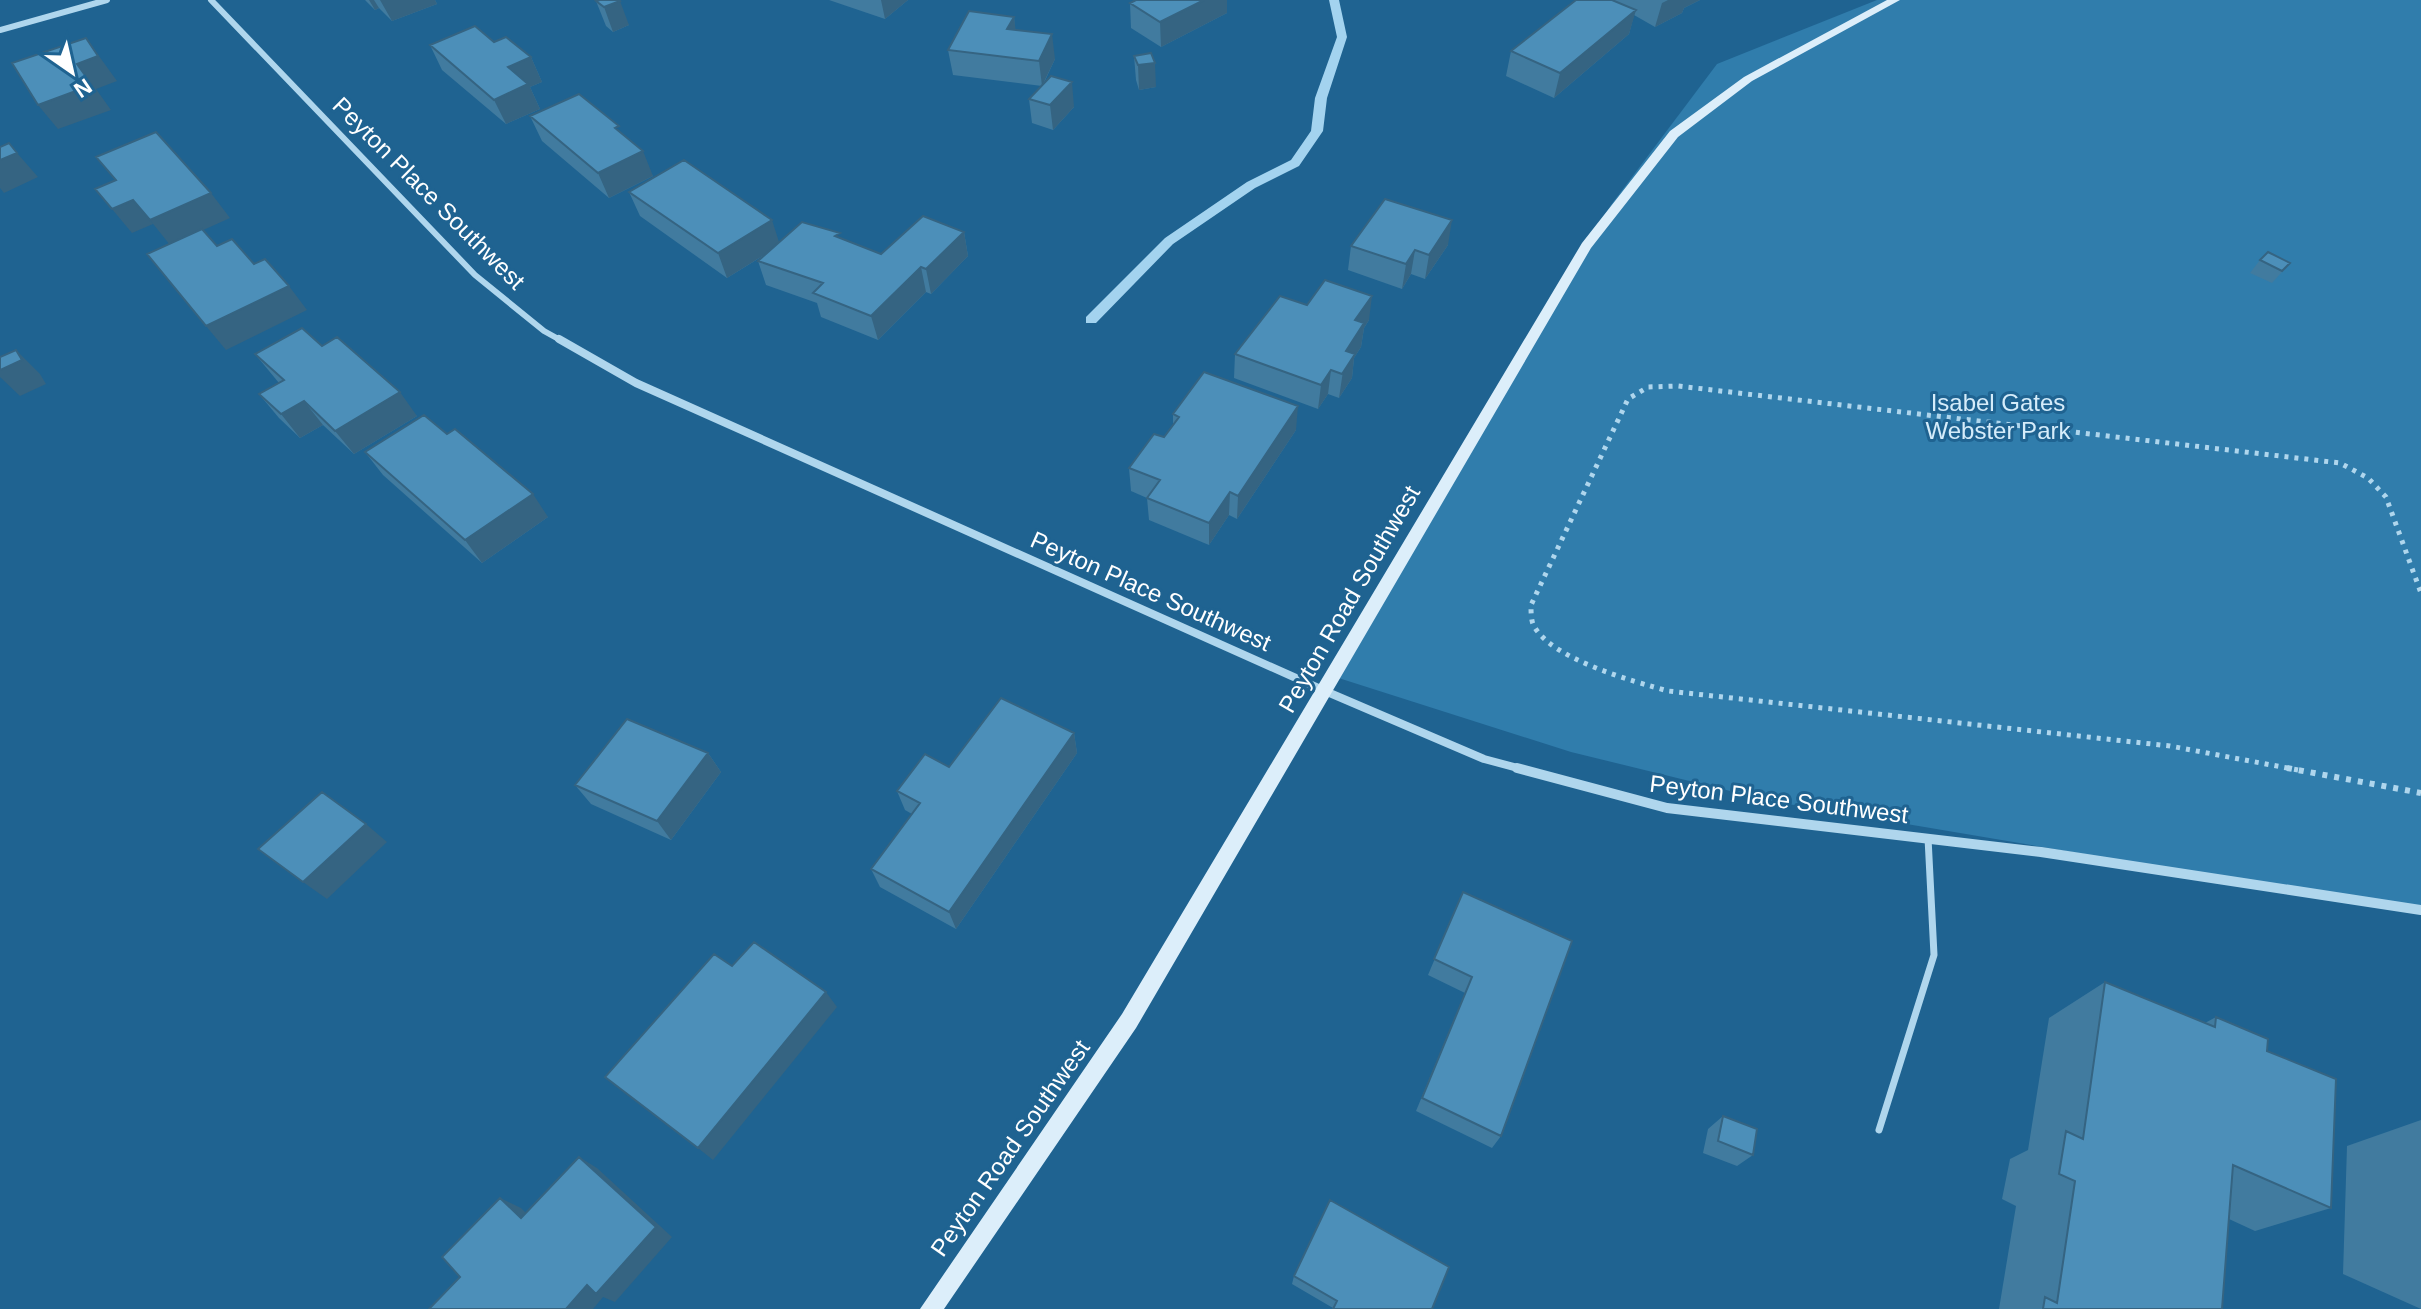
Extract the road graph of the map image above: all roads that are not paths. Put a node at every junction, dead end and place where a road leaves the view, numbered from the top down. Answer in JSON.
{"nodes":[{"id":1,"x":107,"y":0,"type":"edge"},
{"id":2,"x":211,"y":0,"type":"edge"},
{"id":3,"x":1895,"y":0,"type":"edge"},
{"id":4,"x":0,"y":30,"type":"edge"},
{"id":5,"x":1325,"y":691,"type":"junction"},
{"id":6,"x":1928,"y":838,"type":"junction"},
{"id":7,"x":2421,"y":910,"type":"edge"},
{"id":8,"x":1879,"y":1130,"type":"dead end"},
{"id":9,"x":931,"y":1309,"type":"edge"}],
"edges":[{"from":1,"to":4,"type":"street"},
{"from":2,"to":5,"type":"street","name":"Peyton Place Southwest"},
{"from":3,"to":5,"type":"street","name":"Peyton Road Southwest"},
{"from":5,"to":6,"type":"street","name":"Peyton Place Southwest"},
{"from":5,"to":9,"type":"street","name":"Peyton Road Southwest"},
{"from":6,"to":7,"type":"street","name":"Peyton Place Southwest"},
{"from":6,"to":8,"type":"lane"}]}
